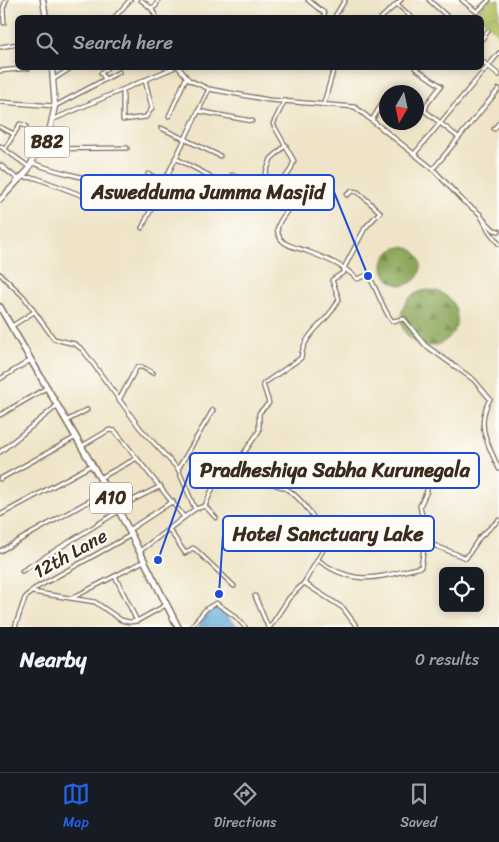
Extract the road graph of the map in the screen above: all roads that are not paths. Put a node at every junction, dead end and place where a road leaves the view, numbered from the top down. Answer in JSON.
{"nodes":[{"id":1,"x":6,"y":0,"type":"edge"},
{"id":2,"x":44,"y":0,"type":"edge"},
{"id":3,"x":130,"y":0,"type":"edge"},
{"id":4,"x":141,"y":0,"type":"edge"},
{"id":5,"x":158,"y":0,"type":"edge"},
{"id":6,"x":308,"y":0,"type":"edge"},
{"id":7,"x":345,"y":0,"type":"edge"},
{"id":8,"x":401,"y":0,"type":"edge"},
{"id":9,"x":429,"y":0,"type":"edge"},
{"id":10,"x":462,"y":0,"type":"edge"},
{"id":11,"x":489,"y":0,"type":"edge"},
{"id":12,"x":397,"y":4,"type":"junction"},
{"id":13,"x":151,"y":8,"type":"junction"},
{"id":14,"x":46,"y":15,"type":"edge"},
{"id":15,"x":117,"y":15,"type":"edge"},
{"id":16,"x":154,"y":15,"type":"edge"},
{"id":17,"x":325,"y":15,"type":"edge"},
{"id":18,"x":336,"y":15,"type":"edge"},
{"id":19,"x":384,"y":15,"type":"edge"},
{"id":20,"x":409,"y":15,"type":"edge"},
{"id":21,"x":446,"y":15,"type":"edge"},
{"id":22,"x":4,"y":24,"type":"dead end"},
{"id":23,"x":488,"y":31,"type":"dead end"},
{"id":24,"x":484,"y":36,"type":"edge"},
{"id":25,"x":15,"y":44,"type":"edge"},
{"id":26,"x":0,"y":47,"type":"edge"},
{"id":27,"x":499,"y":53,"type":"edge"},
{"id":28,"x":484,"y":63,"type":"edge"},
{"id":29,"x":488,"y":66,"type":"junction"},
{"id":30,"x":15,"y":69,"type":"edge"},
{"id":31,"x":52,"y":70,"type":"edge"},
{"id":32,"x":67,"y":70,"type":"edge"},
{"id":33,"x":105,"y":70,"type":"edge"},
{"id":34,"x":168,"y":70,"type":"edge"},
{"id":35,"x":180,"y":70,"type":"edge"},
{"id":36,"x":333,"y":70,"type":"edge"},
{"id":37,"x":418,"y":70,"type":"edge"},
{"id":38,"x":0,"y":71,"type":"edge"},
{"id":39,"x":120,"y":72,"type":"dead end"},
{"id":40,"x":499,"y":75,"type":"edge"},
{"id":41,"x":105,"y":78,"type":"junction"},
{"id":42,"x":186,"y":78,"type":"junction"},
{"id":43,"x":54,"y":79,"type":"junction"},
{"id":44,"x":145,"y":80,"type":"junction"},
{"id":45,"x":209,"y":89,"type":"junction"},
{"id":46,"x":499,"y":89,"type":"edge"},
{"id":47,"x":123,"y":90,"type":"junction"},
{"id":48,"x":285,"y":100,"type":"junction"},
{"id":49,"x":0,"y":102,"type":"edge"},
{"id":50,"x":324,"y":103,"type":"junction"},
{"id":51,"x":55,"y":106,"type":"junction"},
{"id":52,"x":379,"y":108,"type":"edge"},
{"id":53,"x":198,"y":111,"type":"junction"},
{"id":54,"x":169,"y":116,"type":"dead end"},
{"id":55,"x":54,"y":119,"type":"junction"},
{"id":56,"x":372,"y":120,"type":"junction"},
{"id":57,"x":252,"y":121,"type":"dead end"},
{"id":58,"x":441,"y":123,"type":"junction"},
{"id":59,"x":499,"y":123,"type":"edge"},
{"id":60,"x":26,"y":126,"type":"dead end"},
{"id":61,"x":0,"y":127,"type":"edge"},
{"id":62,"x":161,"y":128,"type":"dead end"},
{"id":63,"x":494,"y":129,"type":"dead end"},
{"id":64,"x":14,"y":134,"type":"junction"},
{"id":65,"x":458,"y":137,"type":"junction"},
{"id":66,"x":185,"y":138,"type":"junction"},
{"id":67,"x":286,"y":145,"type":"junction"},
{"id":68,"x":0,"y":146,"type":"edge"},
{"id":69,"x":128,"y":148,"type":"dead end"},
{"id":70,"x":5,"y":149,"type":"junction"},
{"id":71,"x":38,"y":149,"type":"junction"},
{"id":72,"x":415,"y":153,"type":"dead end"},
{"id":73,"x":220,"y":156,"type":"dead end"},
{"id":74,"x":175,"y":158,"type":"junction"},
{"id":75,"x":0,"y":165,"type":"edge"},
{"id":76,"x":31,"y":165,"type":"junction"},
{"id":77,"x":433,"y":168,"type":"junction"},
{"id":78,"x":148,"y":174,"type":"dead end"},
{"id":79,"x":232,"y":175,"type":"dead end"},
{"id":80,"x":210,"y":176,"type":"dead end"},
{"id":81,"x":20,"y":179,"type":"junction"},
{"id":82,"x":165,"y":181,"type":"junction"},
{"id":83,"x":182,"y":189,"type":"dead end"},
{"id":84,"x":347,"y":195,"type":"dead end"},
{"id":85,"x":0,"y":200,"type":"edge"},
{"id":86,"x":482,"y":218,"type":"junction"},
{"id":87,"x":142,"y":228,"type":"dead end"},
{"id":88,"x":499,"y":231,"type":"edge"},
{"id":89,"x":499,"y":244,"type":"edge"},
{"id":90,"x":344,"y":268,"type":"junction"},
{"id":91,"x":0,"y":274,"type":"edge"},
{"id":92,"x":0,"y":307,"type":"edge"},
{"id":93,"x":34,"y":312,"type":"junction"},
{"id":94,"x":6,"y":316,"type":"junction"},
{"id":95,"x":0,"y":320,"type":"edge"},
{"id":96,"x":12,"y":326,"type":"junction"},
{"id":97,"x":32,"y":360,"type":"junction"},
{"id":98,"x":153,"y":373,"type":"dead end"},
{"id":99,"x":0,"y":379,"type":"edge"},
{"id":100,"x":49,"y":387,"type":"junction"},
{"id":101,"x":118,"y":400,"type":"junction"},
{"id":102,"x":59,"y":404,"type":"junction"},
{"id":103,"x":87,"y":410,"type":"dead end"},
{"id":104,"x":213,"y":410,"type":"dead end"},
{"id":105,"x":0,"y":415,"type":"edge"},
{"id":106,"x":68,"y":420,"type":"junction"},
{"id":107,"x":77,"y":436,"type":"junction"},
{"id":108,"x":82,"y":446,"type":"junction"},
{"id":109,"x":0,"y":452,"type":"edge"},
{"id":110,"x":137,"y":458,"type":"junction"},
{"id":111,"x":239,"y":460,"type":"junction"},
{"id":112,"x":93,"y":465,"type":"junction"},
{"id":113,"x":178,"y":469,"type":"junction"},
{"id":114,"x":499,"y":469,"type":"edge"},
{"id":115,"x":427,"y":470,"type":"dead end"},
{"id":116,"x":100,"y":478,"type":"junction"},
{"id":117,"x":0,"y":479,"type":"edge"},
{"id":118,"x":161,"y":486,"type":"junction"},
{"id":119,"x":107,"y":491,"type":"junction"},
{"id":120,"x":173,"y":502,"type":"junction"},
{"id":121,"x":206,"y":506,"type":"junction"},
{"id":122,"x":195,"y":509,"type":"junction"},
{"id":123,"x":118,"y":510,"type":"junction"},
{"id":124,"x":0,"y":515,"type":"edge"},
{"id":125,"x":184,"y":517,"type":"junction"},
{"id":126,"x":216,"y":518,"type":"dead end"},
{"id":127,"x":499,"y":520,"type":"edge"},
{"id":128,"x":168,"y":529,"type":"junction"},
{"id":129,"x":130,"y":533,"type":"junction"},
{"id":130,"x":426,"y":542,"type":"junction"},
{"id":131,"x":0,"y":551,"type":"edge"},
{"id":132,"x":140,"y":551,"type":"junction"},
{"id":133,"x":317,"y":559,"type":"junction"},
{"id":134,"x":145,"y":561,"type":"junction"},
{"id":135,"x":22,"y":571,"type":"dead end"},
{"id":136,"x":115,"y":576,"type":"junction"},
{"id":137,"x":304,"y":583,"type":"junction"},
{"id":138,"x":234,"y":586,"type":"dead end"},
{"id":139,"x":31,"y":592,"type":"junction"},
{"id":140,"x":255,"y":596,"type":"dead end"},
{"id":141,"x":71,"y":598,"type":"junction"},
{"id":142,"x":167,"y":604,"type":"junction"},
{"id":143,"x":137,"y":621,"type":"junction"},
{"id":144,"x":15,"y":627,"type":"edge"},
{"id":145,"x":178,"y":627,"type":"edge"},
{"id":146,"x":191,"y":627,"type":"edge"},
{"id":147,"x":245,"y":627,"type":"edge"},
{"id":148,"x":269,"y":627,"type":"edge"},
{"id":149,"x":357,"y":627,"type":"edge"}],
"edges":[{"from":1,"to":22,"type":"street"},
{"from":2,"to":14,"type":"main road"},
{"from":3,"to":15,"type":"street"},
{"from":4,"to":13,"type":"street"},
{"from":5,"to":13,"type":"street"},
{"from":6,"to":17,"type":"street"},
{"from":7,"to":18,"type":"street"},
{"from":8,"to":12,"type":"street"},
{"from":9,"to":21,"type":"street"},
{"from":10,"to":11,"type":"street"},
{"from":12,"to":19,"type":"street"},
{"from":12,"to":20,"type":"street"},
{"from":13,"to":16,"type":"street"},
{"from":23,"to":24,"type":"street"},
{"from":25,"to":26,"type":"street"},
{"from":27,"to":29,"type":"street"},
{"from":28,"to":29,"type":"street"},
{"from":29,"to":40,"type":"street"},
{"from":29,"to":58,"type":"street"},
{"from":30,"to":38,"type":"street"},
{"from":31,"to":43,"type":"main road","number":"B82"},
{"from":32,"to":43,"type":"street"},
{"from":33,"to":41,"type":"street"},
{"from":34,"to":44,"type":"street"},
{"from":35,"to":42,"type":"street"},
{"from":36,"to":50,"type":"street"},
{"from":37,"to":58,"type":"street"},
{"from":39,"to":41,"type":"street"},
{"from":41,"to":51,"type":"street"},
{"from":42,"to":45,"type":"street"},
{"from":42,"to":54,"type":"street"},
{"from":43,"to":51,"type":"main road","number":"B82"},
{"from":44,"to":47,"type":"street"},
{"from":44,"to":47,"type":"street"},
{"from":45,"to":48,"type":"street"},
{"from":45,"to":53,"type":"street"},
{"from":46,"to":65,"type":"street"},
{"from":47,"to":55,"type":"street"},
{"from":48,"to":50,"type":"street"},
{"from":48,"to":67,"type":"street"},
{"from":49,"to":51,"type":"street"},
{"from":50,"to":56,"type":"street"},
{"from":51,"to":55,"type":"main road","number":"B82"},
{"from":52,"to":56,"type":"street"},
{"from":53,"to":57,"type":"street"},
{"from":53,"to":66,"type":"street"},
{"from":55,"to":71,"type":"main road","number":"B82"},
{"from":56,"to":77,"type":"street"},
{"from":58,"to":65,"type":"street"},
{"from":58,"to":72,"type":"street"},
{"from":59,"to":63,"type":"street"},
{"from":60,"to":64,"type":"street"},
{"from":61,"to":64,"type":"street"},
{"from":62,"to":66,"type":"street"},
{"from":64,"to":70,"type":"street"},
{"from":65,"to":77,"type":"street"},
{"from":66,"to":73,"type":"street"},
{"from":66,"to":74,"type":"street"},
{"from":67,"to":79,"type":"street"},
{"from":67,"to":90,"type":"street"},
{"from":68,"to":70,"type":"street"},
{"from":69,"to":71,"type":"street"},
{"from":70,"to":76,"type":"street"},
{"from":71,"to":76,"type":"main road","number":"B82"},
{"from":74,"to":80,"type":"street"},
{"from":74,"to":82,"type":"street"},
{"from":75,"to":81,"type":"street"},
{"from":76,"to":81,"type":"main road","number":"B82"},
{"from":76,"to":81,"type":"street"},
{"from":77,"to":86,"type":"street"},
{"from":78,"to":82,"type":"street"},
{"from":81,"to":85,"type":"main road","number":"B82"},
{"from":82,"to":83,"type":"street"},
{"from":82,"to":87,"type":"street"},
{"from":84,"to":90,"type":"street"},
{"from":86,"to":88,"type":"street"},
{"from":86,"to":89,"type":"street"},
{"from":90,"to":111,"type":"street"},
{"from":90,"to":114,"type":"street"},
{"from":91,"to":93,"type":"street"},
{"from":92,"to":94,"type":"highway","number":"A10"},
{"from":93,"to":96,"type":"street"},
{"from":93,"to":101,"type":"street"},
{"from":94,"to":95,"type":"street"},
{"from":94,"to":96,"type":"highway","number":"A10"},
{"from":96,"to":97,"type":"highway","number":"A10"},
{"from":97,"to":99,"type":"street"},
{"from":97,"to":100,"type":"highway","number":"A10"},
{"from":98,"to":101,"type":"street"},
{"from":100,"to":102,"type":"highway","number":"A10"},
{"from":100,"to":105,"type":"street"},
{"from":101,"to":113,"type":"street"},
{"from":102,"to":106,"type":"highway","number":"A10"},
{"from":102,"to":109,"type":"street"},
{"from":103,"to":106,"type":"street"},
{"from":104,"to":113,"type":"street"},
{"from":106,"to":107,"type":"highway","number":"A10"},
{"from":107,"to":108,"type":"highway","number":"A10"},
{"from":107,"to":117,"type":"street"},
{"from":108,"to":110,"type":"street"},
{"from":108,"to":112,"type":"highway","number":"A10"},
{"from":110,"to":116,"type":"street"},
{"from":110,"to":118,"type":"street"},
{"from":111,"to":121,"type":"street"},
{"from":111,"to":133,"type":"street"},
{"from":112,"to":116,"type":"highway","number":"A10"},
{"from":112,"to":124,"type":"street"},
{"from":113,"to":122,"type":"street"},
{"from":115,"to":130,"type":"street"},
{"from":116,"to":119,"type":"highway","number":"A10"},
{"from":118,"to":120,"type":"street"},
{"from":118,"to":123,"type":"street"},
{"from":119,"to":123,"type":"highway","number":"A10"},
{"from":119,"to":131,"type":"street"},
{"from":120,"to":125,"type":"street"},
{"from":120,"to":129,"type":"street","name":"12th Lane"},
{"from":121,"to":122,"type":"street"},
{"from":121,"to":126,"type":"street"},
{"from":122,"to":125,"type":"street"},
{"from":123,"to":129,"type":"highway","number":"A10"},
{"from":123,"to":135,"type":"street"},
{"from":125,"to":128,"type":"street"},
{"from":127,"to":130,"type":"street"},
{"from":128,"to":132,"type":"street"},
{"from":128,"to":138,"type":"street"},
{"from":129,"to":132,"type":"highway","number":"A10"},
{"from":129,"to":139,"type":"street","name":"12th Lane"},
{"from":130,"to":133,"type":"street"},
{"from":132,"to":134,"type":"highway","number":"A10"},
{"from":133,"to":137,"type":"street"},
{"from":134,"to":136,"type":"street"},
{"from":134,"to":142,"type":"highway","number":"A10"},
{"from":136,"to":141,"type":"street"},
{"from":136,"to":143,"type":"street"},
{"from":137,"to":148,"type":"street"},
{"from":137,"to":149,"type":"street"},
{"from":139,"to":141,"type":"street"},
{"from":139,"to":144,"type":"street","name":"12th Lane"},
{"from":140,"to":148,"type":"street"},
{"from":141,"to":143,"type":"street"},
{"from":142,"to":143,"type":"street"},
{"from":142,"to":145,"type":"highway","number":"A10"},
{"from":146,"to":147,"type":"street"}]}
